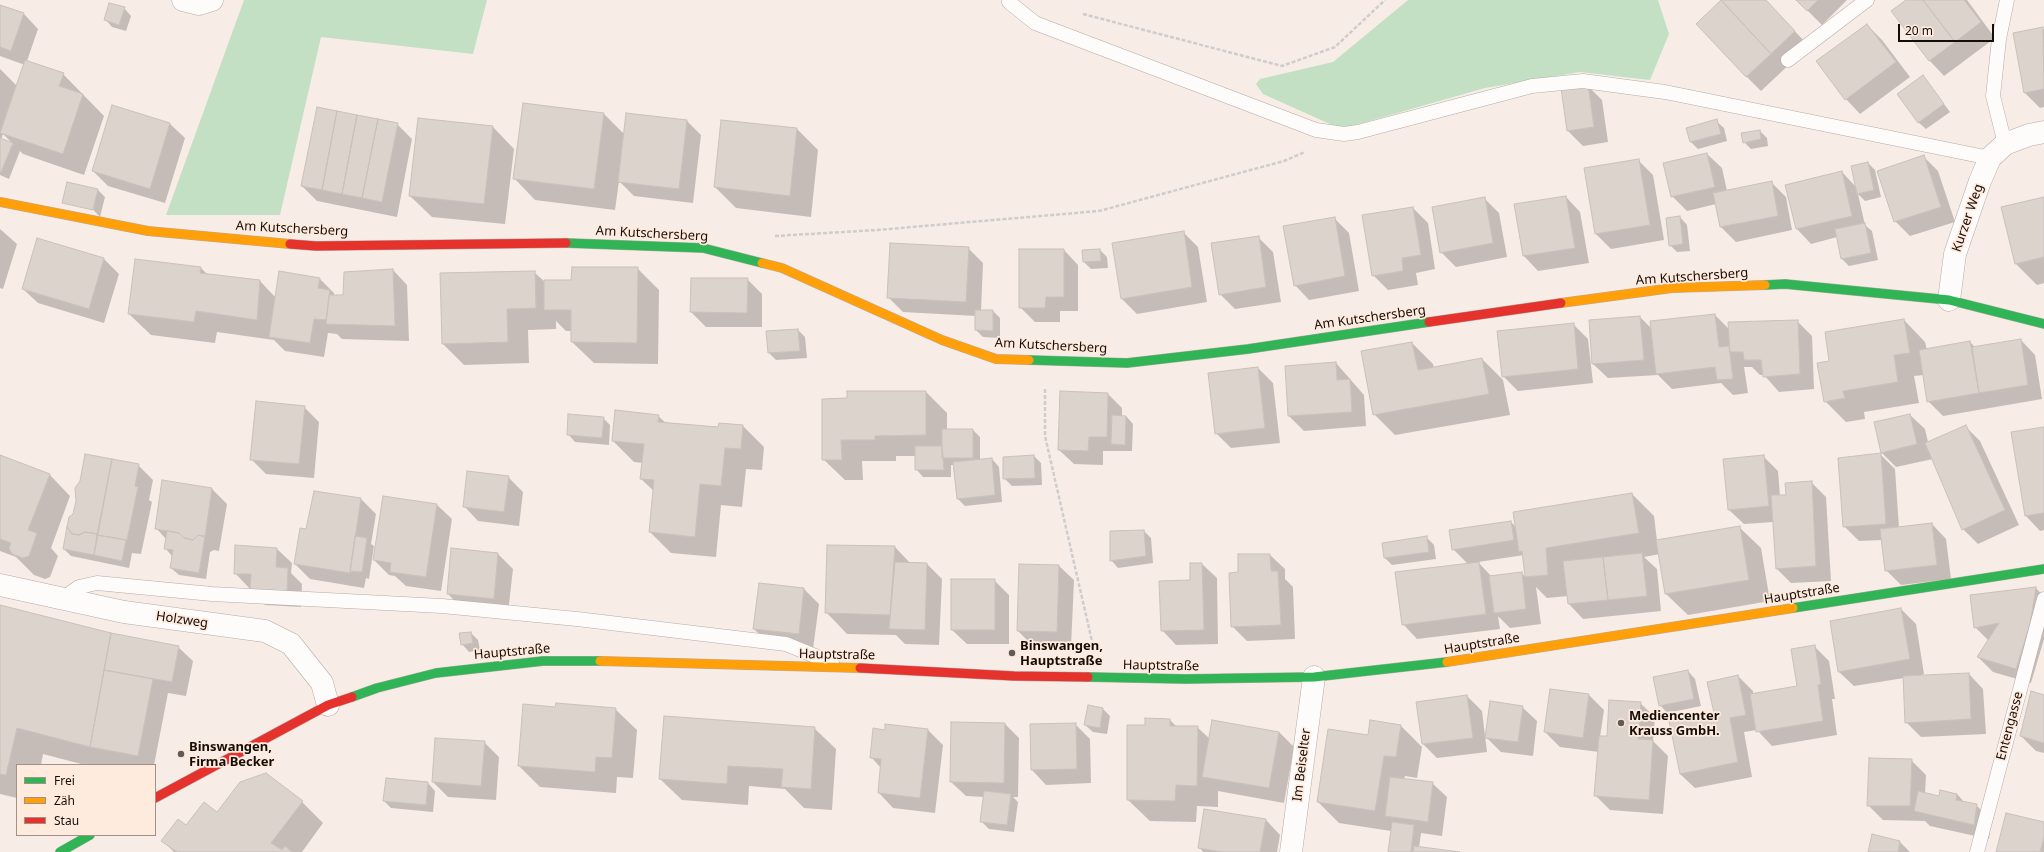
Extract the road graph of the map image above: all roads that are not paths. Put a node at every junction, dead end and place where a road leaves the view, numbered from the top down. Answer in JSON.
{"nodes":[{"id":1,"x":183,"y":0,"type":"edge"},
{"id":2,"x":212,"y":0,"type":"edge"},
{"id":3,"x":1867,"y":0,"type":"edge"},
{"id":4,"x":2007,"y":0,"type":"edge"},
{"id":5,"x":1009,"y":2,"type":"dead end"},
{"id":6,"x":1788,"y":60,"type":"dead end"},
{"id":7,"x":2044,"y":132,"type":"edge"},
{"id":8,"x":1998,"y":151,"type":"junction"},
{"id":9,"x":0,"y":202,"type":"edge"},
{"id":10,"x":1949,"y":300,"type":"junction"},
{"id":11,"x":2044,"y":324,"type":"edge"},
{"id":12,"x":2044,"y":569,"type":"edge"},
{"id":13,"x":0,"y":585,"type":"edge"},
{"id":14,"x":62,"y":599,"type":"junction"},
{"id":15,"x":2044,"y":599,"type":"edge"},
{"id":16,"x":842,"y":667,"type":"junction"},
{"id":17,"x":1314,"y":677,"type":"junction"},
{"id":18,"x":328,"y":705,"type":"junction"},
{"id":19,"x":156,"y":797,"type":"edge"},
{"id":20,"x":88,"y":836,"type":"edge"},
{"id":21,"x":60,"y":852,"type":"edge"},
{"id":22,"x":1291,"y":852,"type":"edge"},
{"id":23,"x":1977,"y":852,"type":"edge"}],
"edges":[{"from":1,"to":2,"type":"street"},
{"from":3,"to":6,"type":"lane"},
{"from":4,"to":8,"type":"lane"},
{"from":5,"to":8,"type":"lane"},
{"from":7,"to":8,"type":"street"},
{"from":8,"to":10,"type":"street","name":"Kurzer Weg"},
{"from":9,"to":10,"type":"street","name":"Am Kutschersberg"},
{"from":10,"to":11,"type":"street","name":"Am Kutschersberg"},
{"from":12,"to":17,"type":"street","name":"Hauptstraße"},
{"from":13,"to":14,"type":"street","name":"Holzweg"},
{"from":14,"to":16,"type":"lane"},
{"from":14,"to":18,"type":"street","name":"Holzweg"},
{"from":15,"to":23,"type":"lane","name":"Entengasse"},
{"from":16,"to":17,"type":"street","name":"Hauptstraße"},
{"from":16,"to":18,"type":"street","name":"Hauptstraße"},
{"from":17,"to":22,"type":"street","name":"Im Beiselter"},
{"from":18,"to":19,"type":"street","name":"Hauptstraße"},
{"from":20,"to":21,"type":"street"}]}
